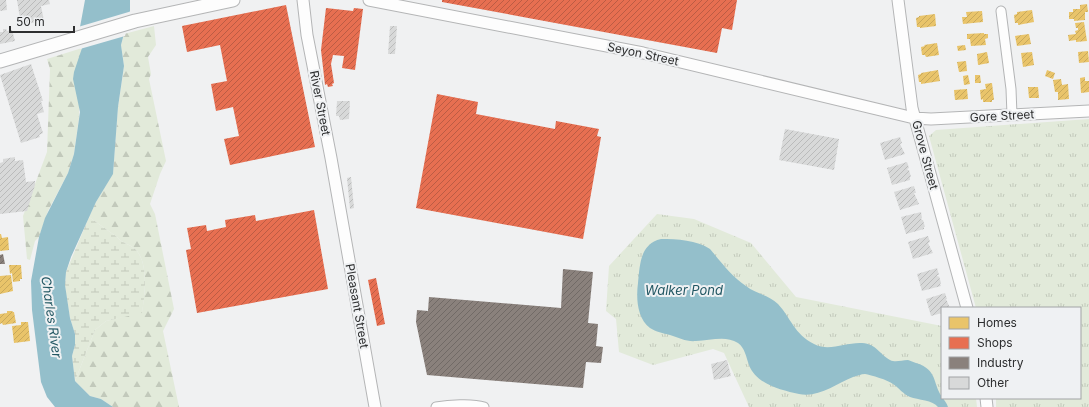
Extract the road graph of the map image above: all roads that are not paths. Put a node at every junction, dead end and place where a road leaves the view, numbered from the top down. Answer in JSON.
{"nodes":[{"id":1,"x":233,"y":0,"type":"edge"},
{"id":2,"x":304,"y":0,"type":"edge"},
{"id":3,"x":369,"y":0,"type":"edge"},
{"id":4,"x":898,"y":0,"type":"edge"},
{"id":5,"x":1001,"y":11,"type":"dead end"},
{"id":6,"x":0,"y":61,"type":"edge"},
{"id":7,"x":1089,"y":111,"type":"edge"},
{"id":8,"x":1012,"y":115,"type":"junction"},
{"id":9,"x":914,"y":118,"type":"junction"},
{"id":10,"x":340,"y":206,"type":"joint"},
{"id":11,"x":967,"y":307,"type":"edge"},
{"id":12,"x":375,"y":407,"type":"edge"},
{"id":13,"x":436,"y":407,"type":"edge"},
{"id":14,"x":484,"y":407,"type":"edge"}],
"edges":[{"from":1,"to":6,"type":"main road"},
{"from":2,"to":10,"type":"street","name":"River Street"},
{"from":3,"to":9,"type":"street","name":"Seyon Street"},
{"from":4,"to":9,"type":"street","name":"Grove Street"},
{"from":5,"to":8,"type":"street"},
{"from":7,"to":8,"type":"street","name":"Gore Street"},
{"from":8,"to":9,"type":"street","name":"Gore Street"},
{"from":9,"to":11,"type":"street","name":"Grove Street"},
{"from":10,"to":12,"type":"street","name":"Pleasant Street"},
{"from":13,"to":14,"type":"street"}]}
